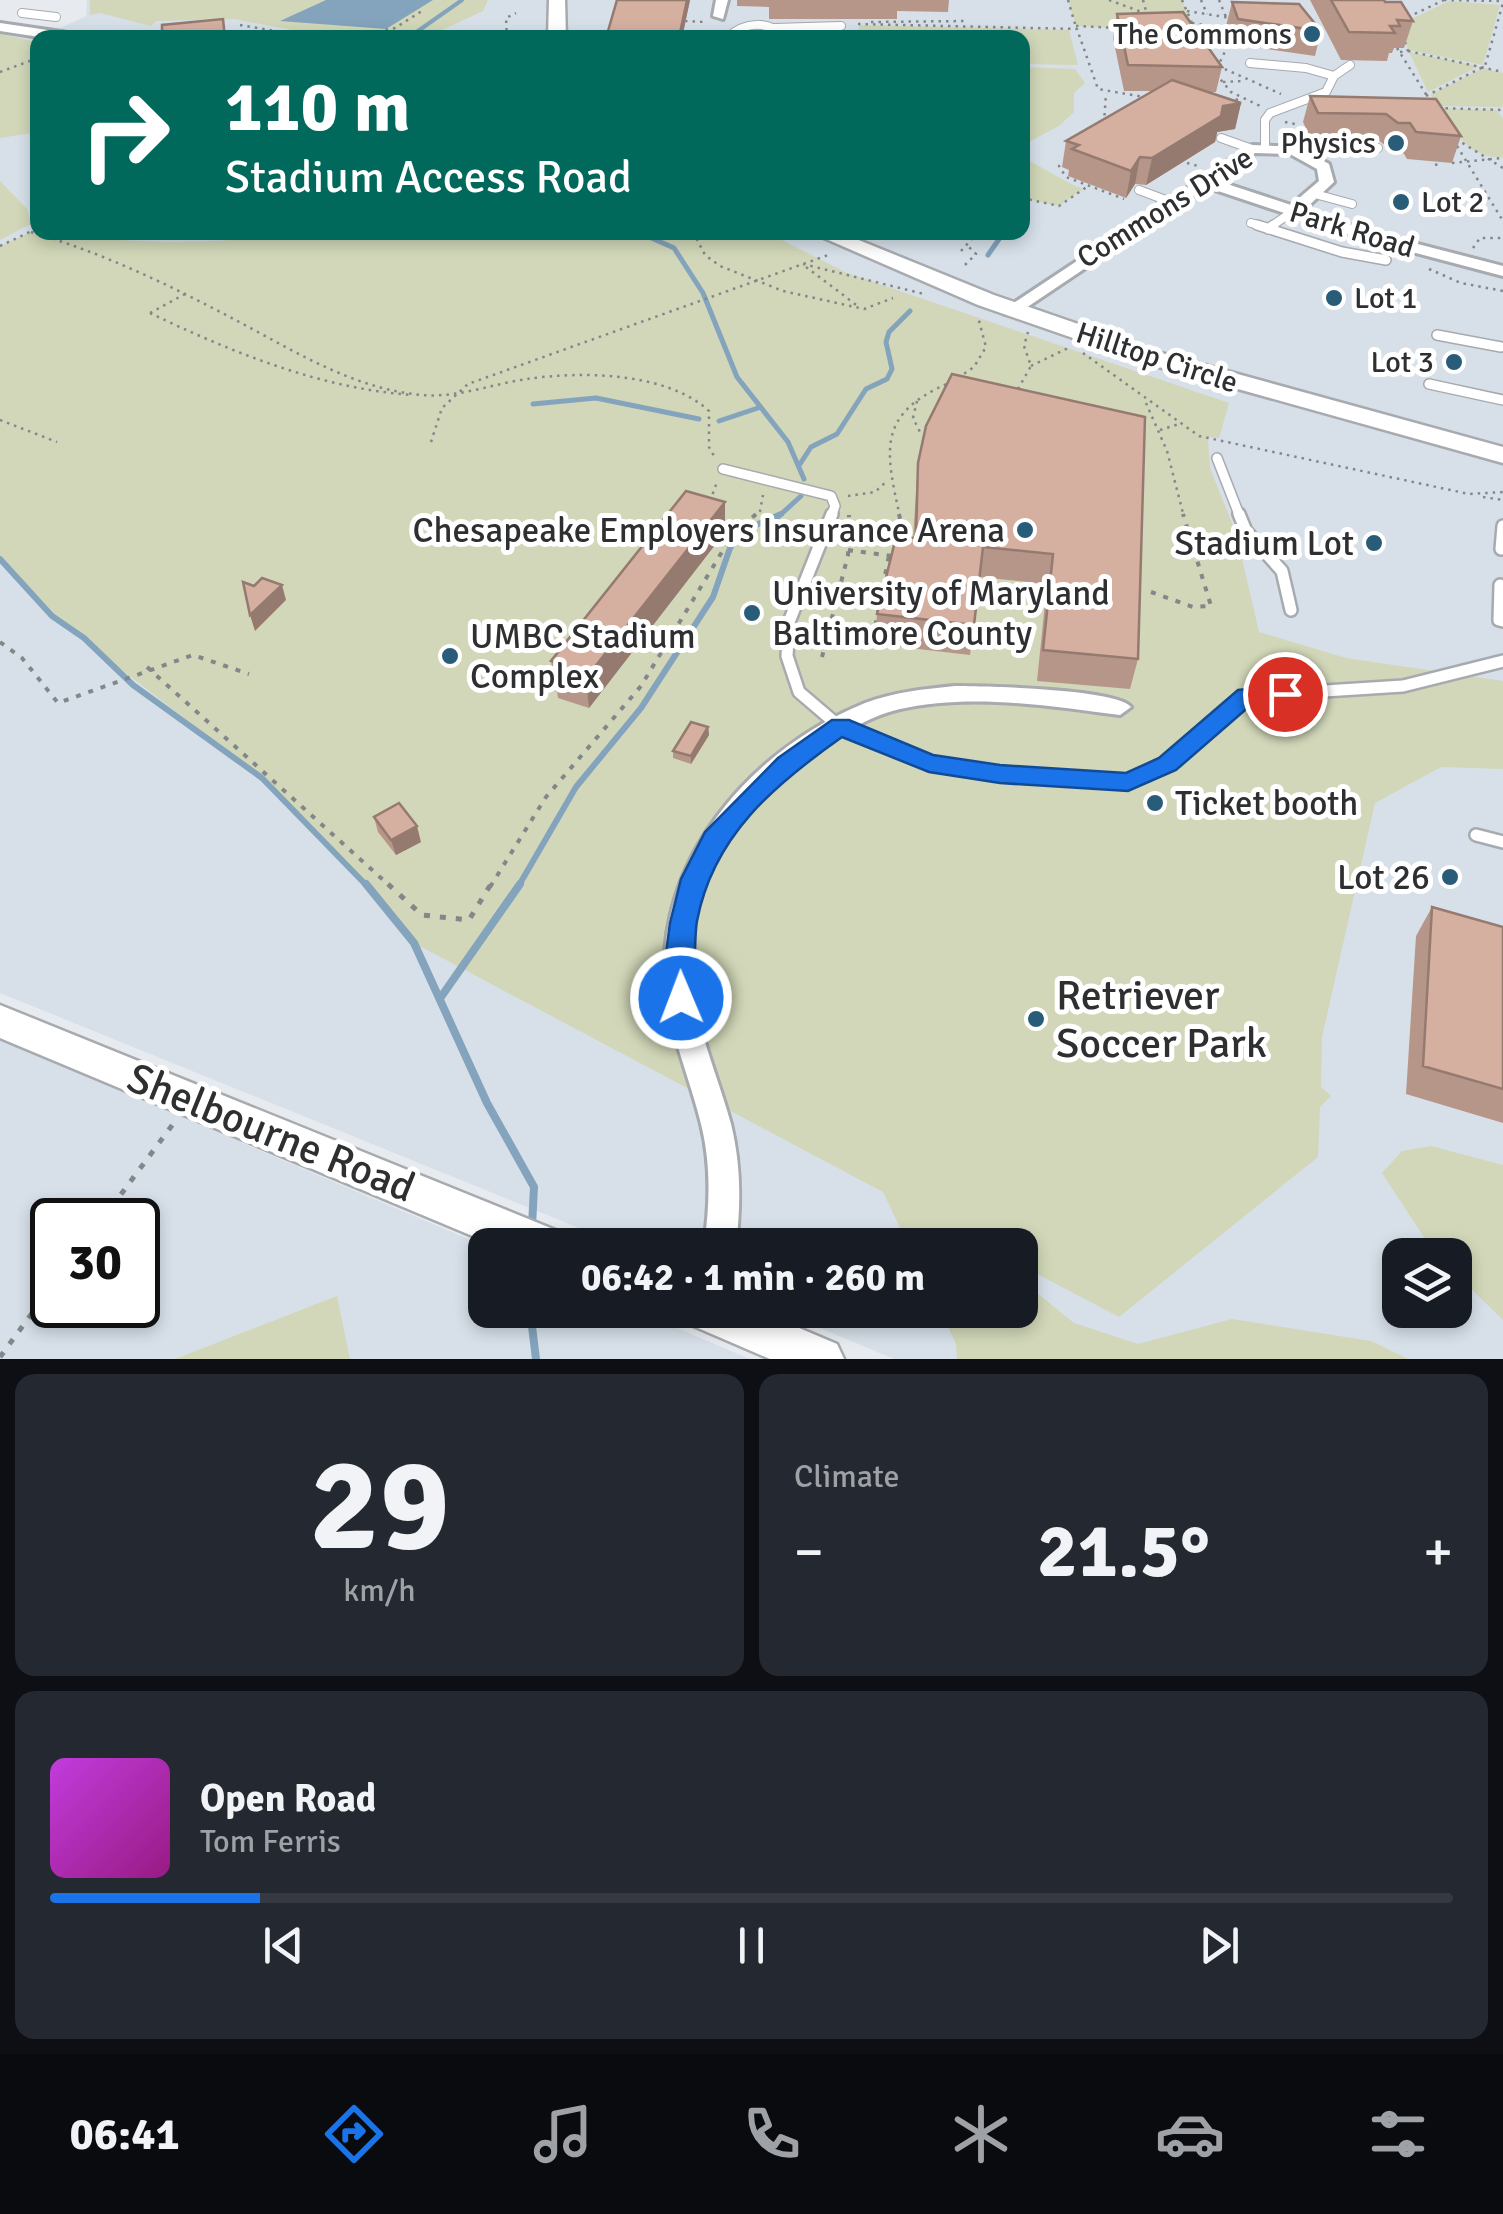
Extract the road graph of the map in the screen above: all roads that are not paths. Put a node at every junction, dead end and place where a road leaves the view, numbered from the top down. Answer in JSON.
{"nodes":[{"id":1,"x":557,"y":0,"type":"edge"},
{"id":2,"x":722,"y":0,"type":"edge"},
{"id":3,"x":22,"y":13,"type":"dead end"},
{"id":4,"x":720,"y":16,"type":"dead end"},
{"id":5,"x":56,"y":17,"type":"dead end"},
{"id":6,"x":843,"y":24,"type":"road end"},
{"id":7,"x":0,"y":27,"type":"edge"},
{"id":8,"x":775,"y":28,"type":"joint"},
{"id":9,"x":547,"y":30,"type":"edge"},
{"id":10,"x":736,"y":30,"type":"edge"},
{"id":11,"x":30,"y":31,"type":"edge"},
{"id":12,"x":1250,"y":64,"type":"dead end"},
{"id":13,"x":1350,"y":64,"type":"dead end"},
{"id":14,"x":1334,"y":76,"type":"junction"},
{"id":15,"x":1221,"y":138,"type":"edge"},
{"id":16,"x":1259,"y":148,"type":"junction"},
{"id":17,"x":1378,"y":148,"type":"dead end"},
{"id":18,"x":1296,"y":152,"type":"junction"},
{"id":19,"x":1203,"y":175,"type":"junction"},
{"id":20,"x":1139,"y":190,"type":"dead end"},
{"id":21,"x":1315,"y":194,"type":"junction"},
{"id":22,"x":1172,"y":202,"type":"junction"},
{"id":23,"x":1352,"y":204,"type":"dead end"},
{"id":24,"x":1292,"y":212,"type":"junction"},
{"id":25,"x":1251,"y":222,"type":"dead end"},
{"id":26,"x":1268,"y":229,"type":"junction"},
{"id":27,"x":842,"y":240,"type":"edge"},
{"id":28,"x":868,"y":240,"type":"edge"},
{"id":29,"x":1386,"y":260,"type":"dead end"},
{"id":30,"x":1503,"y":271,"type":"edge"},
{"id":31,"x":1017,"y":305,"type":"junction"},
{"id":32,"x":1437,"y":336,"type":"dead end"},
{"id":33,"x":1501,"y":348,"type":"edge"},
{"id":34,"x":1429,"y":384,"type":"dead end"},
{"id":35,"x":1503,"y":400,"type":"edge"},
{"id":36,"x":1503,"y":440,"type":"edge"},
{"id":37,"x":1503,"y":454,"type":"edge"},
{"id":38,"x":1217,"y":458,"type":"dead end"},
{"id":39,"x":722,"y":469,"type":"road end"},
{"id":40,"x":1503,"y":526,"type":"edge"},
{"id":41,"x":1501,"y":550,"type":"edge"},
{"id":42,"x":1500,"y":585,"type":"dead end"},
{"id":43,"x":1291,"y":610,"type":"dead end"},
{"id":44,"x":1503,"y":621,"type":"edge"},
{"id":45,"x":1503,"y":660,"type":"edge"},
{"id":46,"x":1120,"y":707,"type":"dead end"},
{"id":47,"x":840,"y":726,"type":"junction"},
{"id":48,"x":1476,"y":835,"type":"dead end"},
{"id":49,"x":1503,"y":842,"type":"edge"},
{"id":50,"x":0,"y":1021,"type":"edge"},
{"id":51,"x":504,"y":1228,"type":"edge"},
{"id":52,"x":723,"y":1228,"type":"edge"},
{"id":53,"x":749,"y":1328,"type":"edge"},
{"id":54,"x":822,"y":1359,"type":"edge"}],
"edges":[{"from":1,"to":9,"type":"street"},
{"from":2,"to":4,"type":"street"},
{"from":3,"to":5,"type":"lane"},
{"from":6,"to":8,"type":"lane"},
{"from":7,"to":11,"type":"street"},
{"from":8,"to":10,"type":"lane"},
{"from":12,"to":14,"type":"lane"},
{"from":13,"to":14,"type":"lane"},
{"from":14,"to":16,"type":"lane"},
{"from":15,"to":16,"type":"lane"},
{"from":16,"to":18,"type":"street","name":"Commons Drive"},
{"from":16,"to":19,"type":"street","name":"Commons Drive"},
{"from":17,"to":18,"type":"lane"},
{"from":18,"to":21,"type":"street","name":"Commons Drive"},
{"from":19,"to":22,"type":"street","name":"Commons Drive"},
{"from":19,"to":24,"type":"street","name":"Park Road"},
{"from":20,"to":22,"type":"lane"},
{"from":21,"to":23,"type":"lane"},
{"from":21,"to":24,"type":"street"},
{"from":22,"to":31,"type":"street","name":"Commons Drive"},
{"from":24,"to":26,"type":"lane"},
{"from":24,"to":30,"type":"street","name":"Park Road"},
{"from":25,"to":26,"type":"lane"},
{"from":26,"to":29,"type":"lane"},
{"from":27,"to":31,"type":"street","name":"Hilltop Circle"},
{"from":28,"to":31,"type":"street","name":"Hilltop Circle"},
{"from":31,"to":36,"type":"street","name":"Hilltop Circle"},
{"from":31,"to":37,"type":"street","name":"Hilltop Circle"},
{"from":32,"to":33,"type":"lane"},
{"from":34,"to":35,"type":"lane"},
{"from":38,"to":43,"type":"lane"},
{"from":39,"to":47,"type":"lane"},
{"from":40,"to":41,"type":"lane"},
{"from":42,"to":44,"type":"lane"},
{"from":45,"to":47,"type":"lane"},
{"from":46,"to":47,"type":"street"},
{"from":47,"to":52,"type":"street"},
{"from":48,"to":49,"type":"lane"},
{"from":50,"to":51,"type":"street","name":"Shelbourne Road"},
{"from":53,"to":54,"type":"street"}]}
